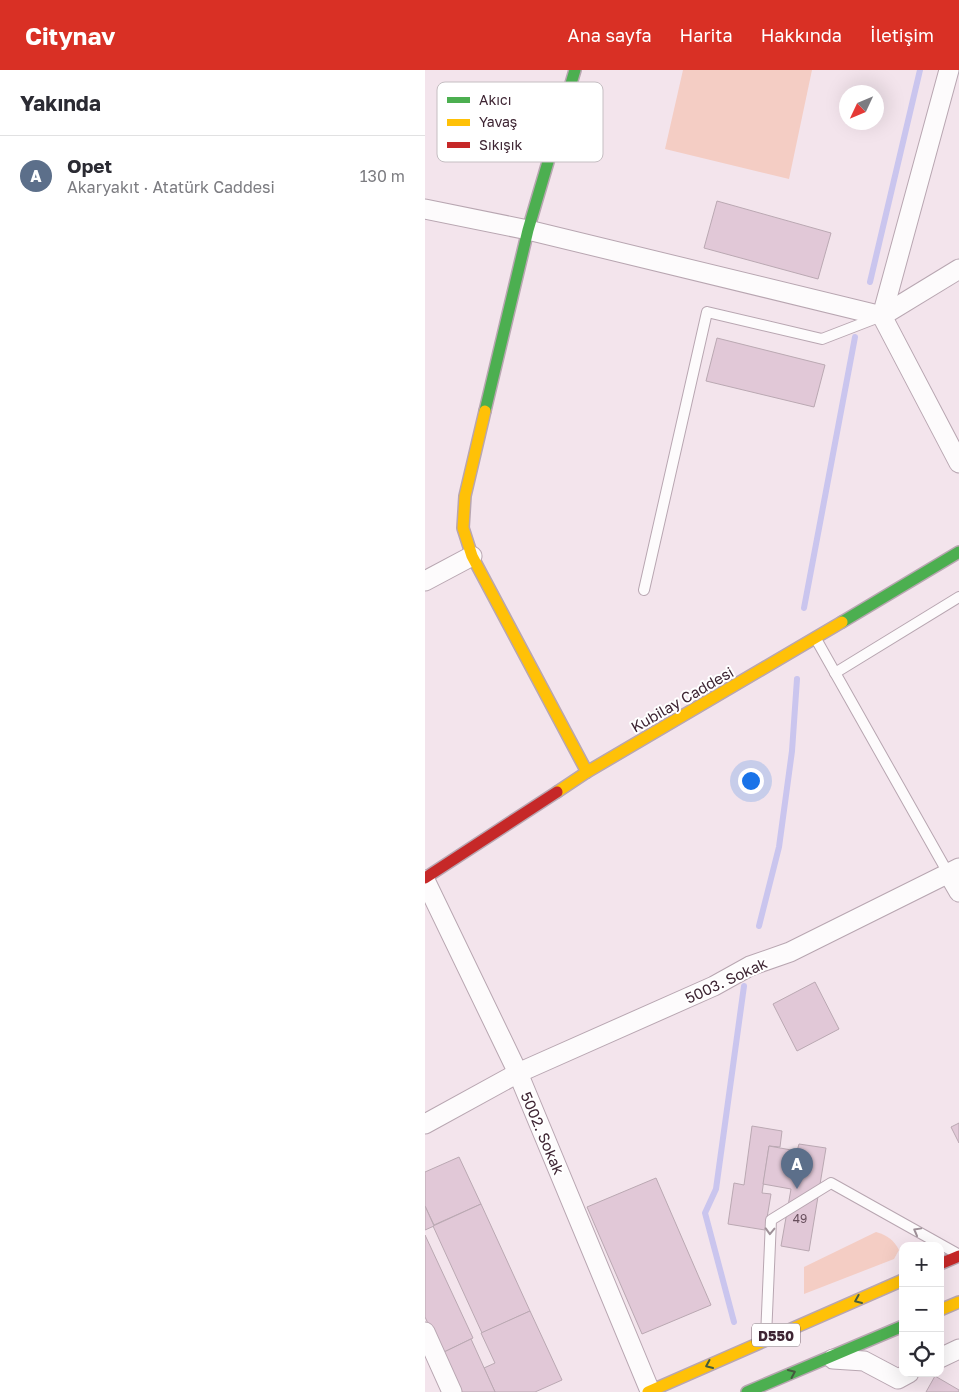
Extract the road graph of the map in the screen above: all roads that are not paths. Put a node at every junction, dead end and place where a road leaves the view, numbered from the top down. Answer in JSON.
{"nodes":[{"id":1,"x":575,"y":70,"type":"edge"},
{"id":2,"x":949,"y":70,"type":"edge"},
{"id":3,"x":571,"y":82,"type":"edge"},
{"id":4,"x":548,"y":162,"type":"edge"},
{"id":5,"x":425,"y":209,"type":"edge"},
{"id":6,"x":528,"y":230,"type":"junction"},
{"id":7,"x":959,"y":269,"type":"edge"},
{"id":8,"x":882,"y":316,"type":"junction"},
{"id":9,"x":959,"y":463,"type":"edge"},
{"id":10,"x":959,"y":552,"type":"edge"},
{"id":11,"x":472,"y":556,"type":"junction"},
{"id":12,"x":425,"y":581,"type":"edge"},
{"id":13,"x":644,"y":590,"type":"dead end"},
{"id":14,"x":959,"y":597,"type":"edge"},
{"id":15,"x":815,"y":639,"type":"junction"},
{"id":16,"x":835,"y":673,"type":"junction"},
{"id":17,"x":587,"y":772,"type":"junction"},
{"id":18,"x":953,"y":870,"type":"edge"},
{"id":19,"x":425,"y":879,"type":"edge"},
{"id":20,"x":959,"y":892,"type":"edge"},
{"id":21,"x":518,"y":1073,"type":"junction"},
{"id":22,"x":425,"y":1124,"type":"edge"},
{"id":23,"x":959,"y":1255,"type":"edge"},
{"id":24,"x":944,"y":1262,"type":"edge"},
{"id":25,"x":899,"y":1282,"type":"edge"},
{"id":26,"x":959,"y":1302,"type":"edge"},
{"id":27,"x":944,"y":1308,"type":"edge"},
{"id":28,"x":899,"y":1328,"type":"edge"},
{"id":29,"x":425,"y":1332,"type":"edge"},
{"id":30,"x":766,"y":1339,"type":"junction"},
{"id":31,"x":959,"y":1349,"type":"edge"},
{"id":32,"x":944,"y":1356,"type":"edge"},
{"id":33,"x":824,"y":1359,"type":"junction"},
{"id":34,"x":902,"y":1377,"type":"edge"},
{"id":35,"x":452,"y":1392,"type":"edge"},
{"id":36,"x":649,"y":1392,"type":"edge"},
{"id":37,"x":747,"y":1392,"type":"edge"}],
"edges":[{"from":1,"to":3,"type":"main road"},
{"from":2,"to":8,"type":"street"},
{"from":4,"to":6,"type":"main road"},
{"from":5,"to":6,"type":"street"},
{"from":6,"to":8,"type":"street"},
{"from":6,"to":11,"type":"main road"},
{"from":7,"to":8,"type":"street"},
{"from":8,"to":9,"type":"street"},
{"from":8,"to":13,"type":"lane"},
{"from":10,"to":15,"type":"main road","name":"Kubilay Caddesi"},
{"from":11,"to":12,"type":"street"},
{"from":11,"to":17,"type":"main road"},
{"from":14,"to":16,"type":"lane"},
{"from":15,"to":16,"type":"lane"},
{"from":15,"to":17,"type":"main road","name":"Kubilay Caddesi"},
{"from":16,"to":18,"type":"lane"},
{"from":17,"to":19,"type":"main road","name":"Kubilay Caddesi"},
{"from":18,"to":20,"type":"street"},
{"from":18,"to":21,"type":"street","name":"5003. Sokak"},
{"from":19,"to":21,"type":"street","name":"5002. Sokak"},
{"from":21,"to":22,"type":"street","name":"5003. Sokak"},
{"from":21,"to":36,"type":"street","name":"5002. Sokak"},
{"from":23,"to":24,"type":"main road"},
{"from":23,"to":30,"type":"lane","one_way":true},
{"from":25,"to":30,"type":"main road","number":"D550","one_way":true},
{"from":26,"to":27,"type":"main road"},
{"from":28,"to":33,"type":"main road","number":"D550"},
{"from":29,"to":35,"type":"street"},
{"from":30,"to":36,"type":"main road","number":"D550","one_way":true},
{"from":31,"to":32,"type":"street"},
{"from":33,"to":34,"type":"street"},
{"from":37,"to":33,"type":"main road","number":"D550","one_way":true}]}
